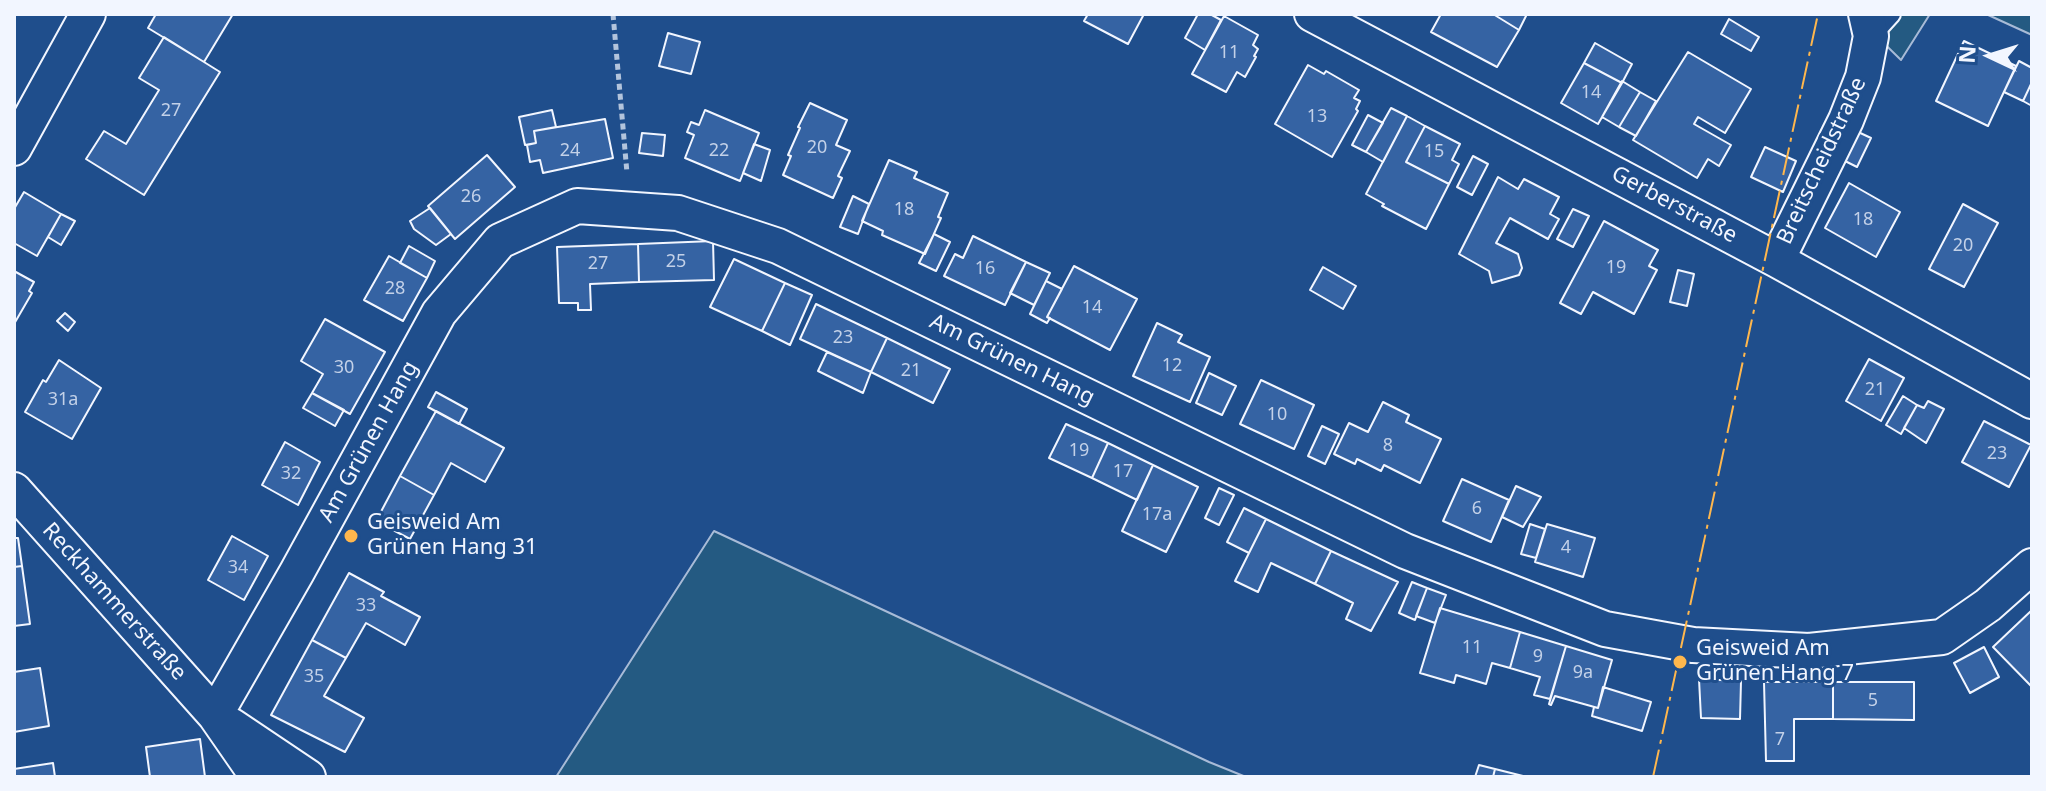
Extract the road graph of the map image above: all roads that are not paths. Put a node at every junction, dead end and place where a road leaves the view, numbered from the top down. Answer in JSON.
{"nodes":[{"id":1,"x":88,"y":14,"type":"edge"},
{"id":2,"x":1312,"y":14,"type":"edge"},
{"id":3,"x":1876,"y":21,"type":"edge"},
{"id":4,"x":14,"y":148,"type":"edge"},
{"id":5,"x":1777,"y":260,"type":"junction"},
{"id":6,"x":2032,"y":401,"type":"edge"},
{"id":7,"x":14,"y":490,"type":"edge"},
{"id":8,"x":2032,"y":566,"type":"edge"},
{"id":9,"x":215,"y":715,"type":"junction"},
{"id":10,"x":258,"y":777,"type":"edge"},
{"id":11,"x":308,"y":777,"type":"edge"}],
"edges":[{"from":1,"to":4,"type":"street"},
{"from":2,"to":5,"type":"street","name":"Gerberstraße"},
{"from":3,"to":5,"type":"street","name":"Breitscheidstraße"},
{"from":5,"to":6,"type":"street","name":"Gerberstraße"},
{"from":7,"to":9,"type":"street","name":"Reckhammerstraße"},
{"from":8,"to":9,"type":"street","name":"Am Grünen Hang"},
{"from":9,"to":10,"type":"street"},
{"from":9,"to":11,"type":"street"}]}
